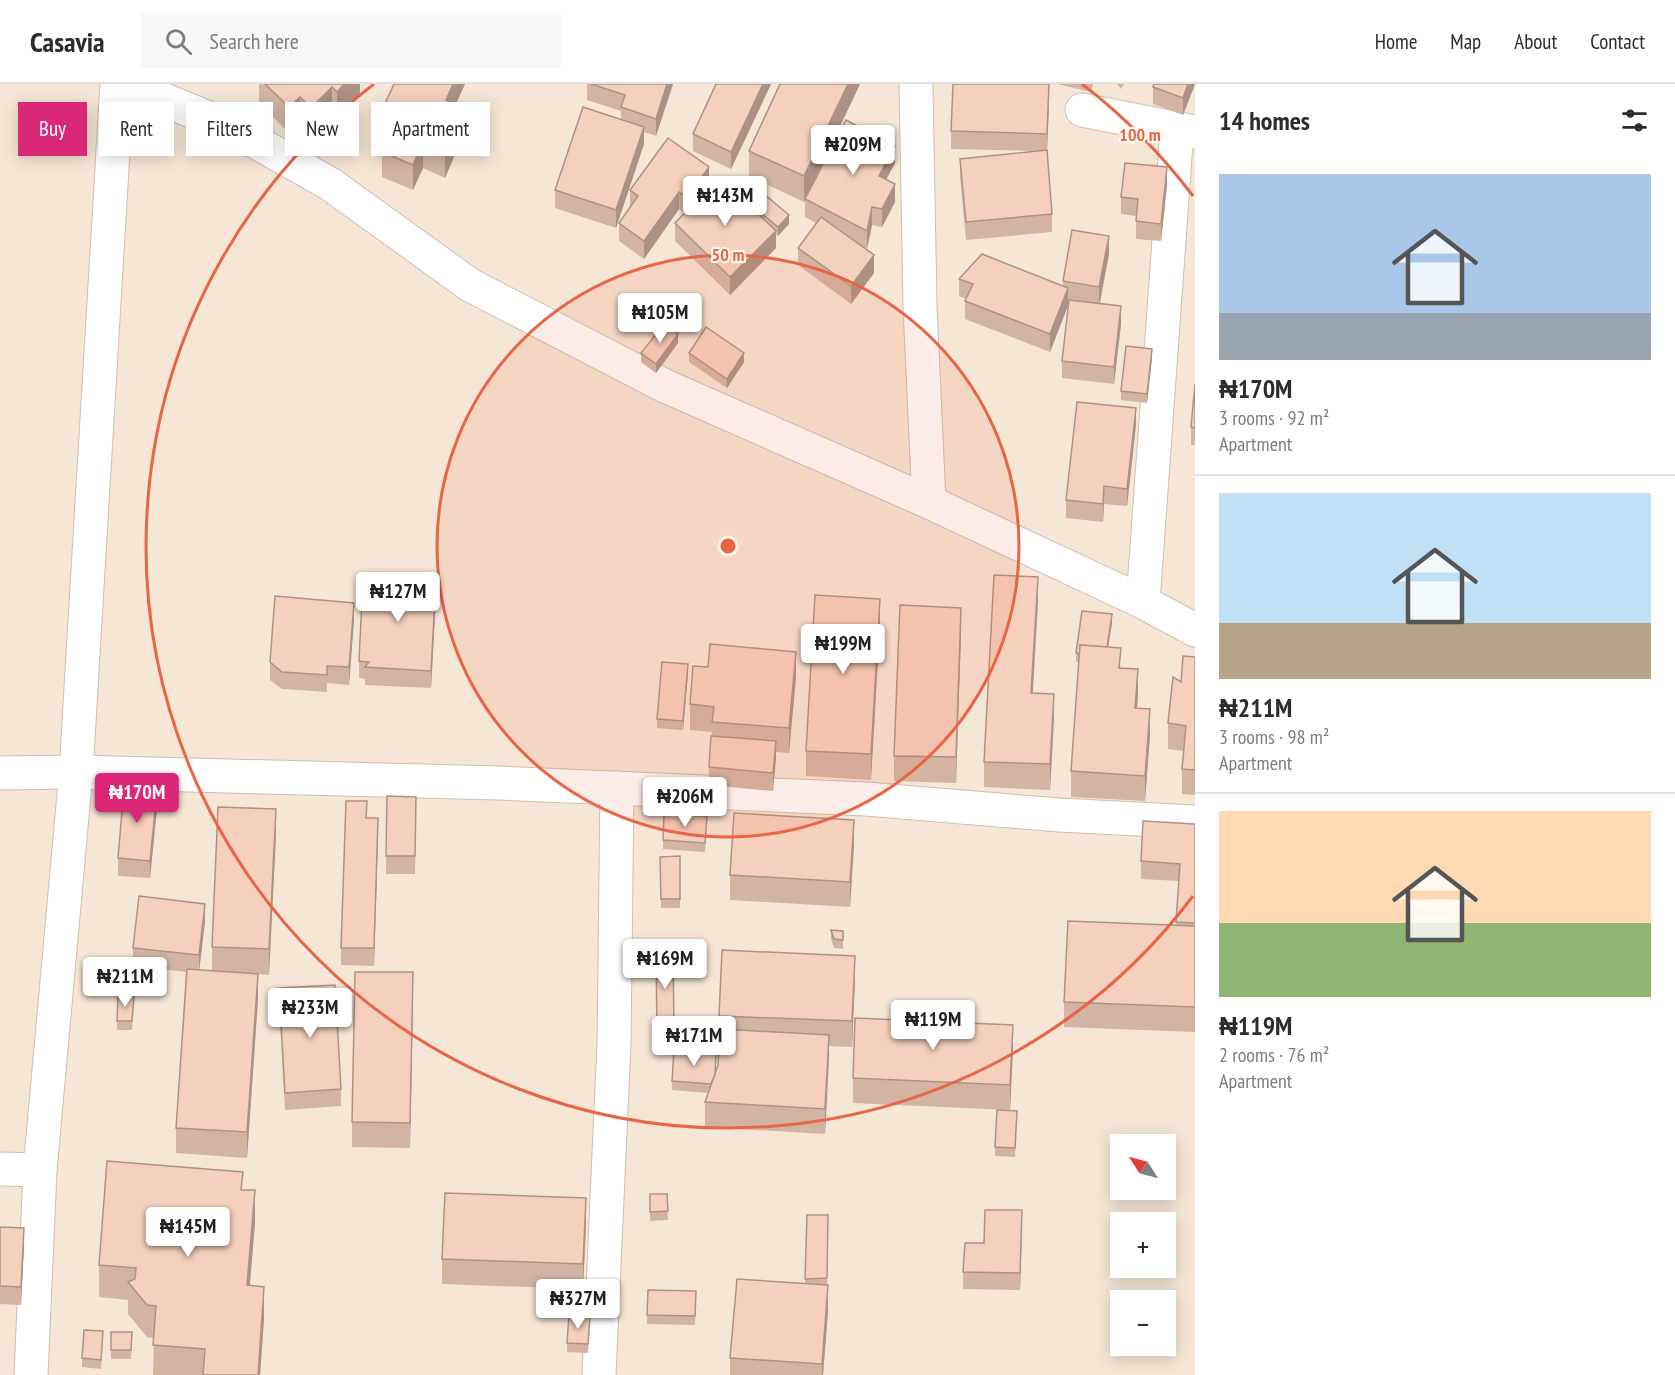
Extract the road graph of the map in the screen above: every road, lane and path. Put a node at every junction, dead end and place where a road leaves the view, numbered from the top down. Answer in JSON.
{"nodes":[{"id":1,"x":117,"y":84,"type":"edge"},
{"id":2,"x":125,"y":84,"type":"edge"},
{"id":3,"x":916,"y":84,"type":"edge"},
{"id":4,"x":1082,"y":110,"type":"dead end"},
{"id":5,"x":1186,"y":130,"type":"edge"},
{"id":6,"x":929,"y":502,"type":"junction"},
{"id":7,"x":1143,"y":602,"type":"junction"},
{"id":8,"x":1195,"y":630,"type":"edge"},
{"id":9,"x":76,"y":772,"type":"junction"},
{"id":10,"x":0,"y":773,"type":"edge"},
{"id":11,"x":617,"y":788,"type":"junction"},
{"id":12,"x":1195,"y":822,"type":"edge"},
{"id":13,"x":0,"y":1169,"type":"edge"},
{"id":14,"x":40,"y":1170,"type":"junction"},
{"id":15,"x":31,"y":1375,"type":"edge"},
{"id":16,"x":599,"y":1375,"type":"edge"}],
"edges":[{"from":1,"to":9,"type":"street"},
{"from":2,"to":6,"type":"street"},
{"from":3,"to":6,"type":"street"},
{"from":4,"to":5,"type":"street"},
{"from":5,"to":7,"type":"street"},
{"from":6,"to":7,"type":"street"},
{"from":7,"to":8,"type":"street"},
{"from":9,"to":10,"type":"street"},
{"from":9,"to":11,"type":"street"},
{"from":9,"to":14,"type":"street"},
{"from":11,"to":12,"type":"street"},
{"from":11,"to":16,"type":"street"},
{"from":13,"to":14,"type":"street"},
{"from":14,"to":15,"type":"street"}]}
